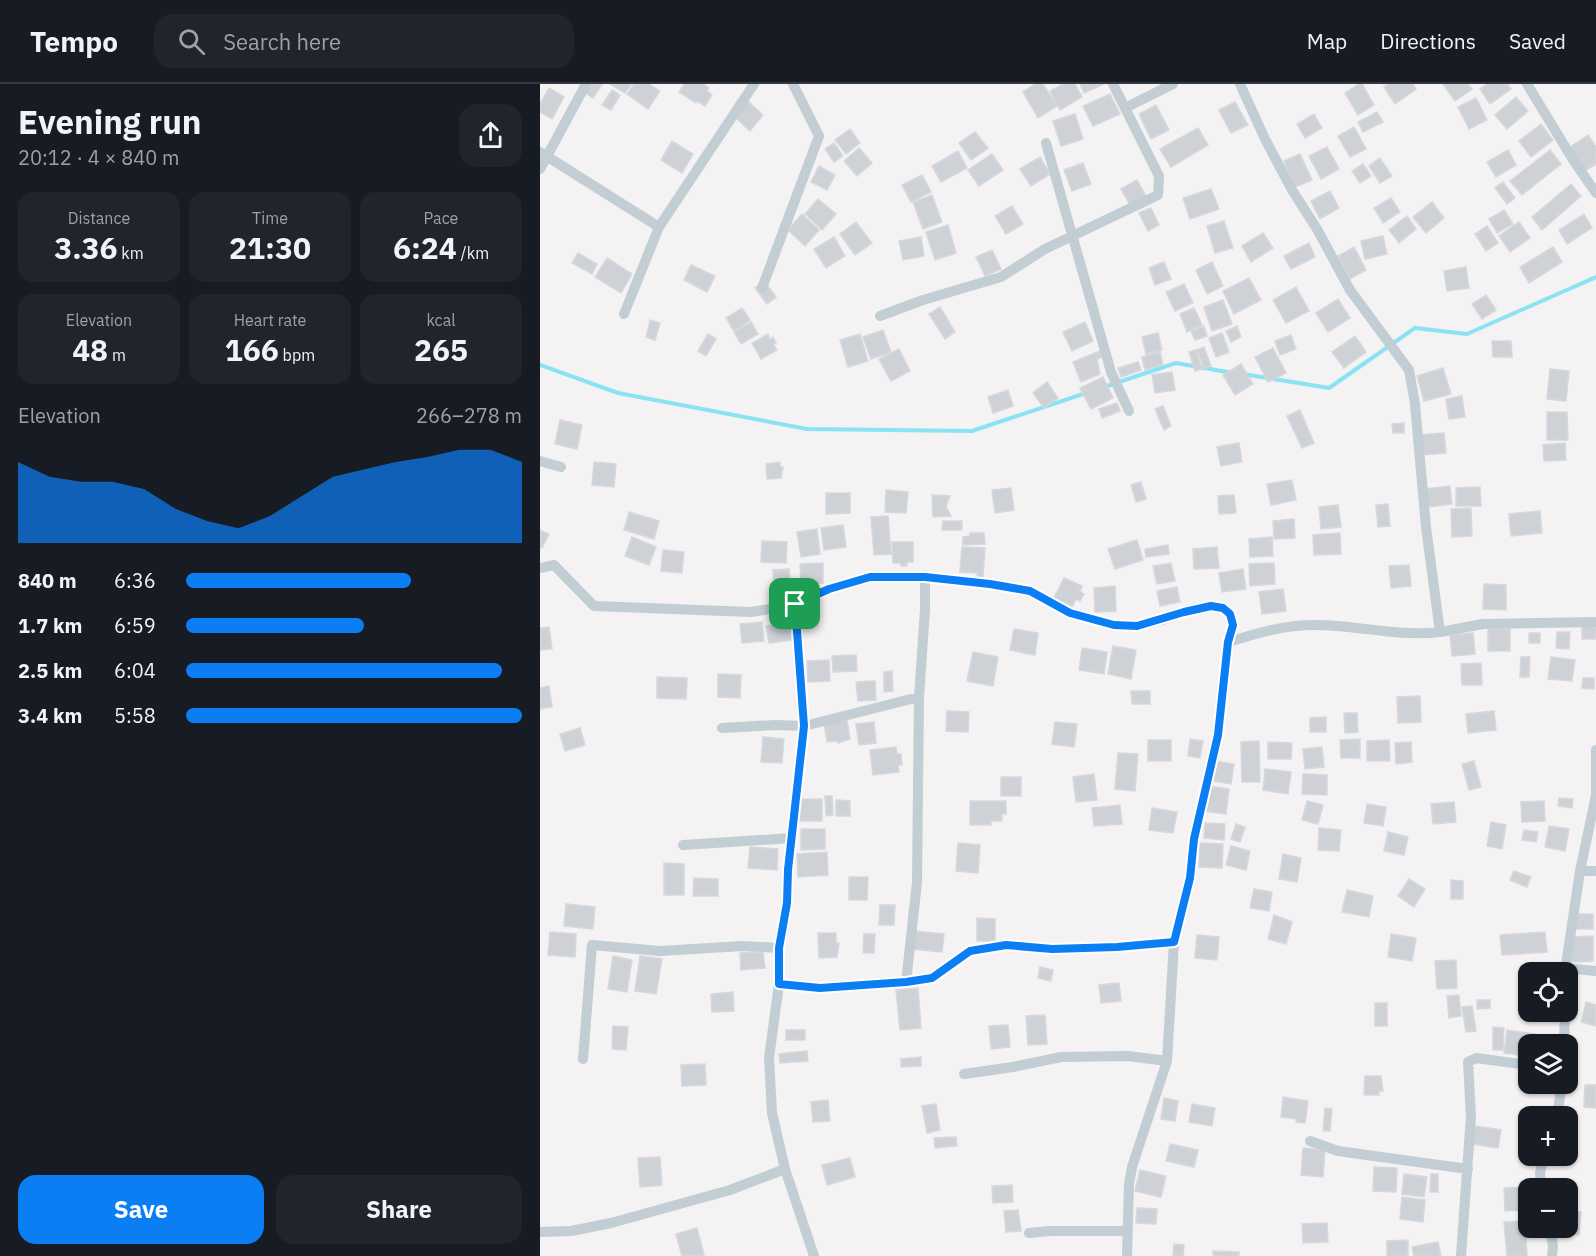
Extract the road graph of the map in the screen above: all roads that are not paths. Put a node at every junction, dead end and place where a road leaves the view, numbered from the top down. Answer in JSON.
{"nodes":[{"id":1,"x":586,"y":84,"type":"edge"},
{"id":2,"x":754,"y":84,"type":"edge"},
{"id":3,"x":793,"y":84,"type":"edge"},
{"id":4,"x":1113,"y":84,"type":"edge"},
{"id":5,"x":1173,"y":84,"type":"edge"},
{"id":6,"x":1240,"y":84,"type":"edge"},
{"id":7,"x":1527,"y":84,"type":"edge"},
{"id":8,"x":1125,"y":108,"type":"junction"},
{"id":9,"x":1046,"y":143,"type":"dead end"},
{"id":10,"x":543,"y":154,"type":"edge"},
{"id":11,"x":540,"y":169,"type":"edge"},
{"id":12,"x":1596,"y":193,"type":"edge"},
{"id":13,"x":659,"y":227,"type":"junction"},
{"id":14,"x":1072,"y":236,"type":"junction"},
{"id":15,"x":762,"y":288,"type":"dead end"},
{"id":16,"x":624,"y":314,"type":"dead end"},
{"id":17,"x":880,"y":316,"type":"dead end"},
{"id":18,"x":1130,"y":411,"type":"dead end"},
{"id":19,"x":540,"y":461,"type":"edge"},
{"id":20,"x":561,"y":468,"type":"dead end"},
{"id":21,"x":540,"y":568,"type":"edge"},
{"id":22,"x":925,"y":577,"type":"junction"},
{"id":23,"x":795,"y":604,"type":"junction"},
{"id":24,"x":1596,"y":622,"type":"edge"},
{"id":25,"x":1440,"y":632,"type":"junction"},
{"id":26,"x":1228,"y":642,"type":"junction"},
{"id":27,"x":919,"y":697,"type":"junction"},
{"id":28,"x":804,"y":726,"type":"junction"},
{"id":29,"x":722,"y":728,"type":"dead end"},
{"id":30,"x":1596,"y":750,"type":"edge"},
{"id":31,"x":792,"y":838,"type":"junction"},
{"id":32,"x":683,"y":845,"type":"dead end"},
{"id":33,"x":1580,"y":870,"type":"junction"},
{"id":34,"x":1596,"y":872,"type":"edge"},
{"id":35,"x":1174,"y":942,"type":"junction"},
{"id":36,"x":779,"y":948,"type":"junction"},
{"id":37,"x":1566,"y":962,"type":"edge"},
{"id":38,"x":1578,"y":970,"type":"edge"},
{"id":39,"x":1596,"y":971,"type":"edge"},
{"id":40,"x":906,"y":982,"type":"junction"},
{"id":41,"x":779,"y":984,"type":"junction"},
{"id":42,"x":583,"y":1059,"type":"dead end"},
{"id":43,"x":1167,"y":1061,"type":"junction"},
{"id":44,"x":1518,"y":1064,"type":"edge"},
{"id":45,"x":964,"y":1074,"type":"dead end"},
{"id":46,"x":1310,"y":1141,"type":"dead end"},
{"id":47,"x":785,"y":1169,"type":"junction"},
{"id":48,"x":1468,"y":1169,"type":"junction"},
{"id":49,"x":540,"y":1232,"type":"edge"},
{"id":50,"x":1128,"y":1232,"type":"junction"},
{"id":51,"x":1029,"y":1233,"type":"dead end"},
{"id":52,"x":1552,"y":1238,"type":"edge"},
{"id":53,"x":814,"y":1256,"type":"edge"},
{"id":54,"x":1127,"y":1256,"type":"edge"},
{"id":55,"x":1461,"y":1256,"type":"edge"},
{"id":56,"x":1551,"y":1256,"type":"edge"}],
"edges":[{"from":1,"to":10,"type":"street"},
{"from":2,"to":13,"type":"street"},
{"from":3,"to":15,"type":"street"},
{"from":4,"to":8,"type":"street"},
{"from":5,"to":8,"type":"street"},
{"from":6,"to":25,"type":"street"},
{"from":7,"to":12,"type":"street"},
{"from":8,"to":14,"type":"street"},
{"from":9,"to":14,"type":"street"},
{"from":10,"to":11,"type":"street"},
{"from":10,"to":13,"type":"street"},
{"from":13,"to":16,"type":"street"},
{"from":14,"to":17,"type":"street"},
{"from":14,"to":18,"type":"street"},
{"from":19,"to":20,"type":"street"},
{"from":21,"to":23,"type":"street"},
{"from":22,"to":23,"type":"street"},
{"from":22,"to":26,"type":"street"},
{"from":22,"to":27,"type":"street"},
{"from":23,"to":28,"type":"street"},
{"from":24,"to":25,"type":"street"},
{"from":25,"to":26,"type":"street"},
{"from":26,"to":35,"type":"street"},
{"from":27,"to":28,"type":"street"},
{"from":27,"to":40,"type":"street"},
{"from":28,"to":29,"type":"street"},
{"from":28,"to":31,"type":"street"},
{"from":30,"to":33,"type":"street"},
{"from":31,"to":32,"type":"street"},
{"from":31,"to":36,"type":"street"},
{"from":33,"to":34,"type":"street"},
{"from":33,"to":37,"type":"street"},
{"from":35,"to":40,"type":"street"},
{"from":35,"to":43,"type":"street"},
{"from":36,"to":41,"type":"street"},
{"from":36,"to":42,"type":"street"},
{"from":38,"to":39,"type":"street"},
{"from":40,"to":41,"type":"street"},
{"from":41,"to":47,"type":"street"},
{"from":43,"to":45,"type":"street"},
{"from":43,"to":50,"type":"street"},
{"from":44,"to":48,"type":"street"},
{"from":46,"to":48,"type":"street"},
{"from":47,"to":49,"type":"street"},
{"from":47,"to":53,"type":"street"},
{"from":48,"to":55,"type":"street"},
{"from":50,"to":51,"type":"street"},
{"from":50,"to":54,"type":"street"},
{"from":52,"to":56,"type":"street"}]}
